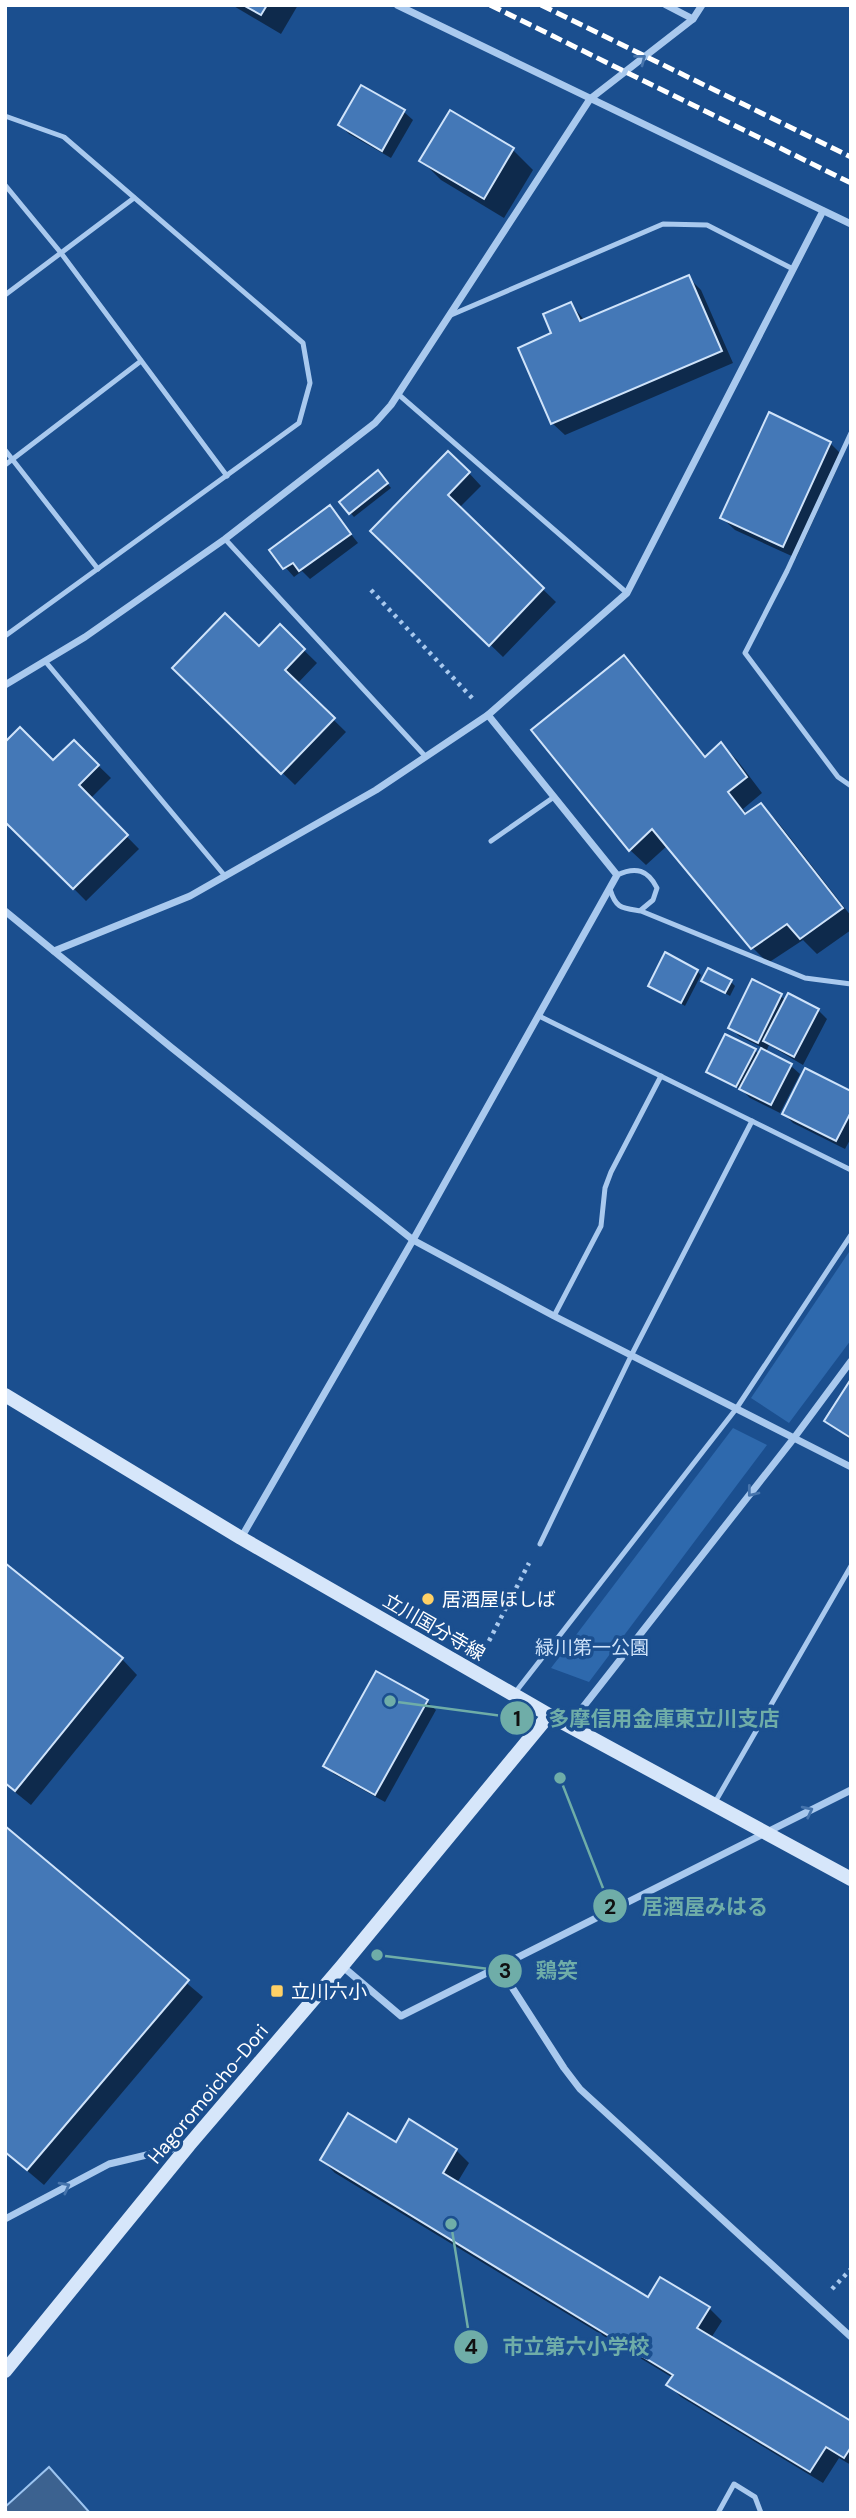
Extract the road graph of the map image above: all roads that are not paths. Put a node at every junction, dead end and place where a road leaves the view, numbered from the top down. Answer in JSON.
{"nodes":[{"id":1,"x":397,"y":5,"type":"edge"},
{"id":2,"x":666,"y":5,"type":"edge"},
{"id":3,"x":702,"y":5,"type":"edge"},
{"id":4,"x":693,"y":19,"type":"junction"},
{"id":5,"x":590,"y":99,"type":"junction"},
{"id":6,"x":5,"y":116,"type":"edge"},
{"id":7,"x":5,"y":185,"type":"edge"},
{"id":8,"x":134,"y":198,"type":"junction"},
{"id":9,"x":823,"y":211,"type":"junction"},
{"id":10,"x":851,"y":224,"type":"edge"},
{"id":11,"x":61,"y":253,"type":"junction"},
{"id":12,"x":793,"y":269,"type":"junction"},
{"id":13,"x":5,"y":295,"type":"edge"},
{"id":14,"x":450,"y":315,"type":"junction"},
{"id":15,"x":141,"y":361,"type":"junction"},
{"id":16,"x":398,"y":394,"type":"junction"},
{"id":17,"x":851,"y":433,"type":"edge"},
{"id":18,"x":5,"y":450,"type":"edge"},
{"id":19,"x":13,"y":459,"type":"junction"},
{"id":20,"x":5,"y":465,"type":"edge"},
{"id":21,"x":227,"y":475,"type":"junction"},
{"id":22,"x":225,"y":539,"type":"junction"},
{"id":23,"x":97,"y":569,"type":"junction"},
{"id":24,"x":627,"y":593,"type":"junction"},
{"id":25,"x":5,"y":636,"type":"edge"},
{"id":26,"x":45,"y":661,"type":"junction"},
{"id":27,"x":5,"y":685,"type":"edge"},
{"id":28,"x":488,"y":715,"type":"junction"},
{"id":29,"x":426,"y":757,"type":"junction"},
{"id":30,"x":851,"y":786,"type":"edge"},
{"id":31,"x":554,"y":797,"type":"junction"},
{"id":32,"x":491,"y":841,"type":"dead end"},
{"id":33,"x":617,"y":875,"type":"junction"},
{"id":34,"x":225,"y":876,"type":"junction"},
{"id":35,"x":610,"y":889,"type":"junction"},
{"id":36,"x":5,"y":911,"type":"edge"},
{"id":37,"x":641,"y":911,"type":"junction"},
{"id":38,"x":54,"y":951,"type":"junction"},
{"id":39,"x":851,"y":984,"type":"edge"},
{"id":40,"x":539,"y":1016,"type":"junction"},
{"id":41,"x":661,"y":1076,"type":"junction"},
{"id":42,"x":752,"y":1121,"type":"junction"},
{"id":43,"x":851,"y":1170,"type":"edge"},
{"id":44,"x":851,"y":1235,"type":"edge"},
{"id":45,"x":413,"y":1240,"type":"junction"},
{"id":46,"x":554,"y":1316,"type":"junction"},
{"id":47,"x":632,"y":1354,"type":"junction"},
{"id":48,"x":851,"y":1361,"type":"edge"},
{"id":49,"x":5,"y":1395,"type":"edge"},
{"id":50,"x":736,"y":1409,"type":"junction"},
{"id":51,"x":794,"y":1438,"type":"junction"},
{"id":52,"x":851,"y":1467,"type":"edge"},
{"id":53,"x":241,"y":1538,"type":"junction"},
{"id":54,"x":540,"y":1544,"type":"road end"},
{"id":55,"x":851,"y":1566,"type":"edge"},
{"id":56,"x":514,"y":1694,"type":"junction"},
{"id":57,"x":549,"y":1715,"type":"junction"},
{"id":58,"x":569,"y":1725,"type":"junction"},
{"id":59,"x":851,"y":1790,"type":"edge"},
{"id":60,"x":714,"y":1804,"type":"junction"},
{"id":61,"x":766,"y":1833,"type":"junction"},
{"id":62,"x":851,"y":1879,"type":"edge"},
{"id":63,"x":342,"y":1966,"type":"junction"},
{"id":64,"x":499,"y":1967,"type":"junction"},
{"id":65,"x":188,"y":2145,"type":"junction"},
{"id":66,"x":5,"y":2220,"type":"edge"},
{"id":67,"x":851,"y":2337,"type":"edge"},
{"id":68,"x":5,"y":2371,"type":"edge"},
{"id":69,"x":718,"y":2513,"type":"edge"},
{"id":70,"x":761,"y":2513,"type":"edge"}],
"edges":[{"from":1,"to":5,"type":"street"},
{"from":2,"to":4,"type":"street"},
{"from":3,"to":4,"type":"street"},
{"from":5,"to":4,"type":"street","one_way":true},
{"from":5,"to":9,"type":"street"},
{"from":5,"to":14,"type":"street"},
{"from":6,"to":8,"type":"lane"},
{"from":7,"to":11,"type":"lane"},
{"from":8,"to":11,"type":"lane"},
{"from":8,"to":21,"type":"lane"},
{"from":9,"to":10,"type":"street"},
{"from":9,"to":12,"type":"street"},
{"from":11,"to":13,"type":"lane"},
{"from":11,"to":15,"type":"lane"},
{"from":12,"to":14,"type":"lane"},
{"from":12,"to":24,"type":"street"},
{"from":14,"to":16,"type":"street"},
{"from":15,"to":19,"type":"lane"},
{"from":15,"to":21,"type":"lane"},
{"from":16,"to":22,"type":"street"},
{"from":16,"to":24,"type":"lane"},
{"from":17,"to":30,"type":"lane"},
{"from":18,"to":19,"type":"lane"},
{"from":19,"to":20,"type":"lane"},
{"from":19,"to":23,"type":"lane"},
{"from":21,"to":23,"type":"lane"},
{"from":22,"to":26,"type":"street"},
{"from":22,"to":29,"type":"lane"},
{"from":23,"to":25,"type":"lane"},
{"from":24,"to":28,"type":"street"},
{"from":26,"to":27,"type":"street"},
{"from":26,"to":34,"type":"lane"},
{"from":28,"to":29,"type":"street"},
{"from":28,"to":31,"type":"street"},
{"from":29,"to":34,"type":"street"},
{"from":31,"to":32,"type":"lane"},
{"from":31,"to":33,"type":"street"},
{"from":33,"to":35,"type":"street"},
{"from":33,"to":37,"type":"lane"},
{"from":34,"to":38,"type":"street"},
{"from":35,"to":37,"type":"lane"},
{"from":35,"to":40,"type":"street"},
{"from":36,"to":38,"type":"street"},
{"from":37,"to":39,"type":"lane"},
{"from":38,"to":45,"type":"street"},
{"from":40,"to":41,"type":"lane"},
{"from":40,"to":45,"type":"street"},
{"from":41,"to":42,"type":"lane"},
{"from":41,"to":46,"type":"lane"},
{"from":42,"to":43,"type":"lane"},
{"from":42,"to":47,"type":"lane"},
{"from":44,"to":50,"type":"lane"},
{"from":45,"to":46,"type":"street"},
{"from":45,"to":53,"type":"street"},
{"from":46,"to":47,"type":"street"},
{"from":47,"to":50,"type":"street"},
{"from":47,"to":54,"type":"lane"},
{"from":48,"to":51,"type":"street"},
{"from":49,"to":53,"type":"main road","name":"立川国分寺線"},
{"from":50,"to":51,"type":"street"},
{"from":50,"to":56,"type":"lane"},
{"from":51,"to":52,"type":"street"},
{"from":51,"to":58,"type":"street","one_way":true},
{"from":53,"to":56,"type":"main road","name":"立川国分寺線"},
{"from":55,"to":60,"type":"lane"},
{"from":56,"to":57,"type":"main road","name":"立川国分寺線"},
{"from":57,"to":58,"type":"main road","name":"立川国分寺線"},
{"from":57,"to":63,"type":"main road","name":"Hagoromoicho-Dori"},
{"from":58,"to":60,"type":"main road","name":"立川国分寺線"},
{"from":61,"to":59,"type":"street","one_way":true},
{"from":60,"to":61,"type":"main road","name":"立川国分寺線"},
{"from":61,"to":62,"type":"main road","name":"立川国分寺線"},
{"from":61,"to":64,"type":"street"},
{"from":63,"to":64,"type":"street"},
{"from":63,"to":65,"type":"main road","name":"Hagoromoicho-Dori"},
{"from":64,"to":67,"type":"street"},
{"from":66,"to":65,"type":"street","one_way":true},
{"from":65,"to":68,"type":"main road","name":"Hagoromoicho-Dori"},
{"from":69,"to":70,"type":"lane"}]}
